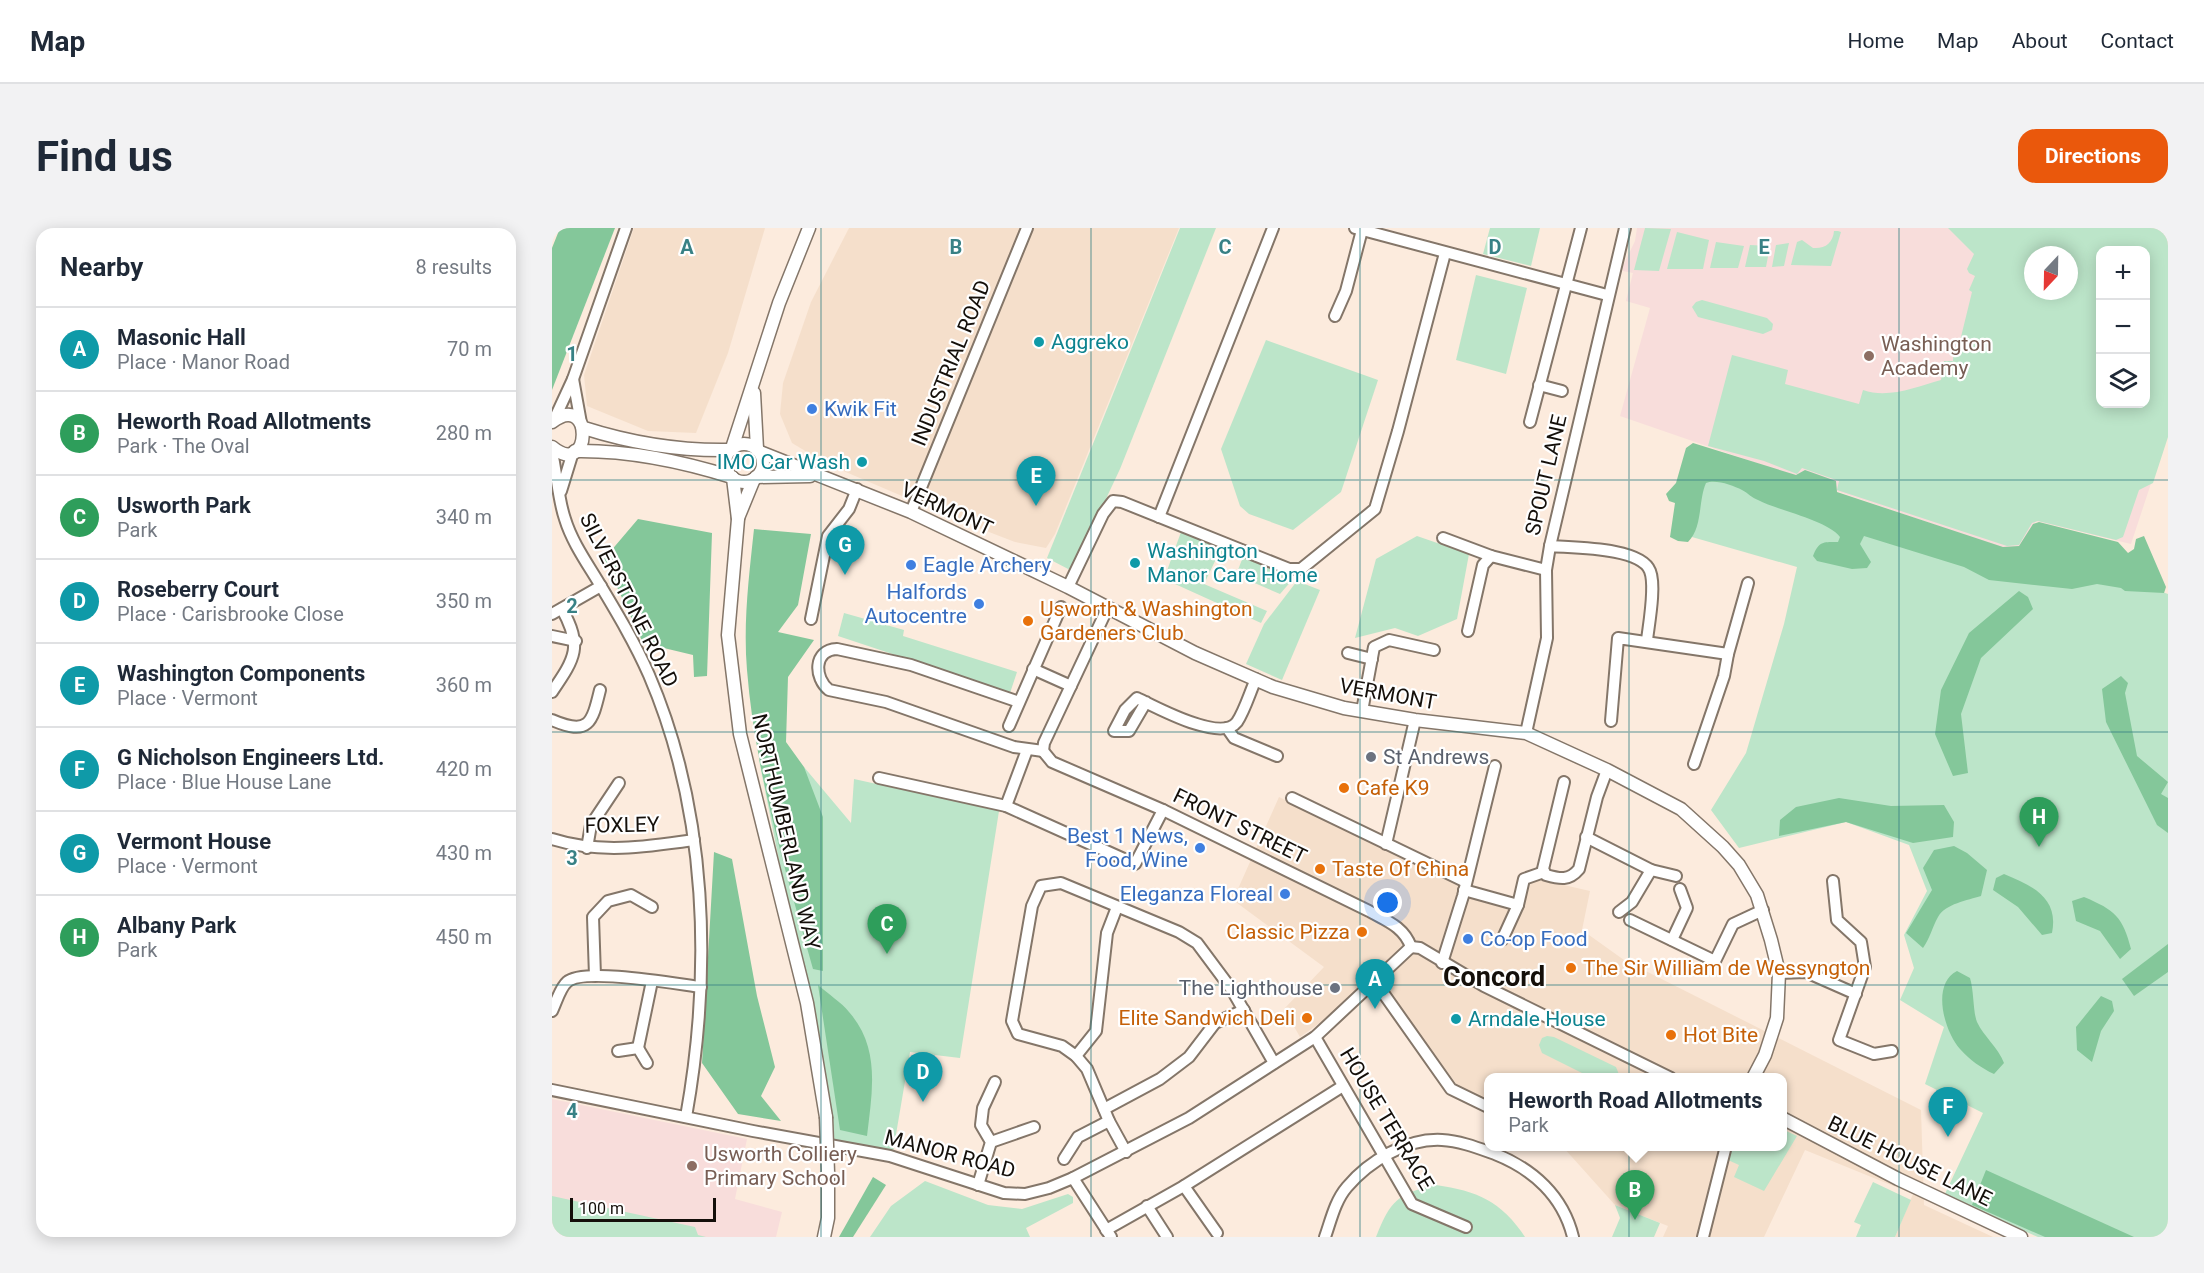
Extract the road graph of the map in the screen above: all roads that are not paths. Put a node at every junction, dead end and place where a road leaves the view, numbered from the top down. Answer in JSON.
{"nodes":[{"id":1,"x":626,"y":228,"type":"edge"},
{"id":2,"x":809,"y":228,"type":"edge"},
{"id":3,"x":1027,"y":228,"type":"edge"},
{"id":4,"x":1274,"y":228,"type":"edge"},
{"id":5,"x":1581,"y":228,"type":"edge"},
{"id":6,"x":1625,"y":228,"type":"edge"},
{"id":7,"x":1358,"y":229,"type":"edge"},
{"id":8,"x":1445,"y":253,"type":"junction"},
{"id":9,"x":1566,"y":284,"type":"junction"},
{"id":10,"x":1607,"y":295,"type":"junction"},
{"id":11,"x":1335,"y":316,"type":"dead end"},
{"id":12,"x":573,"y":379,"type":"junction"},
{"id":13,"x":1539,"y":385,"type":"junction"},
{"id":14,"x":754,"y":386,"type":"junction"},
{"id":15,"x":1562,"y":392,"type":"dead end"},
{"id":16,"x":553,"y":421,"type":"edge"},
{"id":17,"x":1530,"y":422,"type":"dead end"},
{"id":18,"x":582,"y":425,"type":"junction"},
{"id":19,"x":552,"y":447,"type":"edge"},
{"id":20,"x":731,"y":449,"type":"junction"},
{"id":21,"x":759,"y":451,"type":"junction"},
{"id":22,"x":552,"y":452,"type":"edge"},
{"id":23,"x":574,"y":452,"type":"junction"},
{"id":24,"x":814,"y":476,"type":"junction"},
{"id":25,"x":733,"y":477,"type":"junction"},
{"id":26,"x":755,"y":478,"type":"junction"},
{"id":27,"x":857,"y":489,"type":"junction"},
{"id":28,"x":560,"y":491,"type":"junction"},
{"id":29,"x":911,"y":512,"type":"junction"},
{"id":30,"x":1159,"y":517,"type":"junction"},
{"id":31,"x":738,"y":519,"type":"junction"},
{"id":32,"x":1443,"y":538,"type":"dead end"},
{"id":33,"x":1550,"y":546,"type":"junction"},
{"id":34,"x":1491,"y":555,"type":"junction"},
{"id":35,"x":1546,"y":570,"type":"junction"},
{"id":36,"x":1748,"y":583,"type":"dead end"},
{"id":37,"x":601,"y":586,"type":"junction"},
{"id":38,"x":1068,"y":587,"type":"junction"},
{"id":39,"x":1061,"y":607,"type":"dead end"},
{"id":40,"x":1108,"y":608,"type":"junction"},
{"id":41,"x":557,"y":611,"type":"edge"},
{"id":42,"x":810,"y":619,"type":"dead end"},
{"id":43,"x":1468,"y":631,"type":"dead end"},
{"id":44,"x":552,"y":636,"type":"edge"},
{"id":45,"x":1647,"y":640,"type":"junction"},
{"id":46,"x":576,"y":641,"type":"junction"},
{"id":47,"x":1434,"y":650,"type":"dead end"},
{"id":48,"x":1348,"y":653,"type":"dead end"},
{"id":49,"x":1728,"y":654,"type":"junction"},
{"id":50,"x":1372,"y":659,"type":"junction"},
{"id":51,"x":1032,"y":669,"type":"junction"},
{"id":52,"x":1256,"y":679,"type":"junction"},
{"id":53,"x":1071,"y":686,"type":"junction"},
{"id":54,"x":600,"y":690,"type":"dead end"},
{"id":55,"x":552,"y":692,"type":"edge"},
{"id":56,"x":1019,"y":702,"type":"junction"},
{"id":57,"x":1146,"y":702,"type":"dead end"},
{"id":58,"x":1362,"y":711,"type":"junction"},
{"id":59,"x":552,"y":720,"type":"edge"},
{"id":60,"x":1414,"y":720,"type":"junction"},
{"id":61,"x":1611,"y":721,"type":"dead end"},
{"id":62,"x":1009,"y":726,"type":"dead end"},
{"id":63,"x":1227,"y":728,"type":"junction"},
{"id":64,"x":1526,"y":733,"type":"junction"},
{"id":65,"x":1027,"y":750,"type":"junction"},
{"id":66,"x":1043,"y":751,"type":"junction"},
{"id":67,"x":1277,"y":756,"type":"dead end"},
{"id":68,"x":1694,"y":764,"type":"dead end"},
{"id":69,"x":1495,"y":766,"type":"dead end"},
{"id":70,"x":1607,"y":770,"type":"junction"},
{"id":71,"x":879,"y":777,"type":"dead end"},
{"id":72,"x":1564,"y":782,"type":"dead end"},
{"id":73,"x":619,"y":783,"type":"dead end"},
{"id":74,"x":1292,"y":798,"type":"dead end"},
{"id":75,"x":1006,"y":806,"type":"junction"},
{"id":76,"x":1163,"y":810,"type":"junction"},
{"id":77,"x":1586,"y":837,"type":"junction"},
{"id":78,"x":552,"y":839,"type":"edge"},
{"id":79,"x":694,"y":840,"type":"junction"},
{"id":80,"x":1386,"y":844,"type":"junction"},
{"id":81,"x":587,"y":848,"type":"junction"},
{"id":82,"x":1651,"y":870,"type":"junction"},
{"id":83,"x":1544,"y":872,"type":"junction"},
{"id":84,"x":1676,"y":876,"type":"dead end"},
{"id":85,"x":1833,"y":881,"type":"dead end"},
{"id":86,"x":1464,"y":889,"type":"junction"},
{"id":87,"x":1680,"y":889,"type":"dead end"},
{"id":88,"x":1518,"y":905,"type":"junction"},
{"id":89,"x":652,"y":907,"type":"dead end"},
{"id":90,"x":1118,"y":907,"type":"junction"},
{"id":91,"x":1763,"y":910,"type":"junction"},
{"id":92,"x":1619,"y":912,"type":"dead end"},
{"id":93,"x":1630,"y":920,"type":"dead end"},
{"id":94,"x":1502,"y":940,"type":"dead end"},
{"id":95,"x":1672,"y":940,"type":"junction"},
{"id":96,"x":1411,"y":947,"type":"junction"},
{"id":97,"x":1442,"y":963,"type":"junction"},
{"id":98,"x":1779,"y":973,"type":"junction"},
{"id":99,"x":595,"y":976,"type":"junction"},
{"id":100,"x":1374,"y":980,"type":"junction"},
{"id":101,"x":652,"y":981,"type":"junction"},
{"id":102,"x":701,"y":987,"type":"junction"},
{"id":103,"x":1856,"y":994,"type":"junction"},
{"id":104,"x":1244,"y":1010,"type":"junction"},
{"id":105,"x":552,"y":1011,"type":"edge"},
{"id":106,"x":1315,"y":1037,"type":"junction"},
{"id":107,"x":638,"y":1048,"type":"junction"},
{"id":108,"x":618,"y":1051,"type":"dead end"},
{"id":109,"x":1892,"y":1051,"type":"dead end"},
{"id":110,"x":1076,"y":1056,"type":"junction"},
{"id":111,"x":647,"y":1063,"type":"dead end"},
{"id":112,"x":1274,"y":1063,"type":"junction"},
{"id":113,"x":1663,"y":1073,"type":"edge"},
{"id":114,"x":1755,"y":1073,"type":"edge"},
{"id":115,"x":995,"y":1082,"type":"dead end"},
{"id":116,"x":1343,"y":1086,"type":"junction"},
{"id":117,"x":552,"y":1090,"type":"edge"},
{"id":118,"x":1484,"y":1105,"type":"edge"},
{"id":119,"x":1104,"y":1109,"type":"junction"},
{"id":120,"x":686,"y":1117,"type":"junction"},
{"id":121,"x":1109,"y":1121,"type":"junction"},
{"id":122,"x":1787,"y":1121,"type":"edge"},
{"id":123,"x":1034,"y":1127,"type":"dead end"},
{"id":124,"x":991,"y":1142,"type":"junction"},
{"id":125,"x":1484,"y":1150,"type":"edge"},
{"id":126,"x":1486,"y":1151,"type":"edge"},
{"id":127,"x":1725,"y":1151,"type":"edge"},
{"id":128,"x":1126,"y":1152,"type":"junction"},
{"id":129,"x":1386,"y":1156,"type":"junction"},
{"id":130,"x":1064,"y":1159,"type":"dead end"},
{"id":131,"x":1072,"y":1178,"type":"junction"},
{"id":132,"x":978,"y":1185,"type":"junction"},
{"id":133,"x":1184,"y":1186,"type":"junction"},
{"id":134,"x":1147,"y":1206,"type":"junction"},
{"id":135,"x":1466,"y":1227,"type":"dead end"},
{"id":136,"x":1109,"y":1233,"type":"edge"},
{"id":137,"x":1217,"y":1233,"type":"dead end"},
{"id":138,"x":824,"y":1237,"type":"edge"},
{"id":139,"x":1167,"y":1237,"type":"edge"},
{"id":140,"x":1325,"y":1237,"type":"edge"},
{"id":141,"x":1573,"y":1237,"type":"edge"},
{"id":142,"x":1703,"y":1237,"type":"edge"},
{"id":143,"x":2021,"y":1237,"type":"edge"}],
"edges":[{"from":1,"to":12,"type":"street"},
{"from":2,"to":14,"type":"main road"},
{"from":3,"to":29,"type":"street","name":"INDUSTRIAL ROAD"},
{"from":4,"to":30,"type":"street"},
{"from":5,"to":9,"type":"street"},
{"from":6,"to":10,"type":"street","name":"SPOUT LANE"},
{"from":7,"to":8,"type":"street"},
{"from":7,"to":11,"type":"street"},
{"from":8,"to":9,"type":"street"},
{"from":8,"to":30,"type":"street"},
{"from":9,"to":10,"type":"street"},
{"from":9,"to":13,"type":"street"},
{"from":10,"to":33,"type":"street","name":"SPOUT LANE"},
{"from":12,"to":16,"type":"street"},
{"from":12,"to":18,"type":"street"},
{"from":13,"to":15,"type":"street"},
{"from":13,"to":17,"type":"street"},
{"from":14,"to":20,"type":"main road"},
{"from":14,"to":21,"type":"main road"},
{"from":16,"to":18,"type":"main road"},
{"from":18,"to":20,"type":"main road"},
{"from":18,"to":23,"type":"main road"},
{"from":19,"to":23,"type":"main road"},
{"from":20,"to":21,"type":"main road"},
{"from":20,"to":25,"type":"main road"},
{"from":21,"to":24,"type":"main road","name":"VERMONT"},
{"from":21,"to":26,"type":"main road"},
{"from":22,"to":28,"type":"street","name":"SILVERSTONE ROAD"},
{"from":23,"to":25,"type":"main road"},
{"from":23,"to":28,"type":"street","name":"SILVERSTONE ROAD"},
{"from":24,"to":26,"type":"main road","name":"VERMONT"},
{"from":24,"to":27,"type":"main road","name":"VERMONT"},
{"from":25,"to":26,"type":"main road"},
{"from":25,"to":31,"type":"main road","name":"NORTHUMBERLAND WAY"},
{"from":26,"to":31,"type":"main road","name":"NORTHUMBERLAND WAY"},
{"from":27,"to":29,"type":"main road","name":"VERMONT"},
{"from":27,"to":42,"type":"street"},
{"from":28,"to":37,"type":"street","name":"SILVERSTONE ROAD"},
{"from":29,"to":38,"type":"main road","name":"VERMONT"},
{"from":30,"to":38,"type":"street"},
{"from":31,"to":138,"type":"main road","name":"NORTHUMBERLAND WAY","bridge":true},
{"from":32,"to":34,"type":"street"},
{"from":33,"to":35,"type":"street","name":"SPOUT LANE"},
{"from":33,"to":45,"type":"street"},
{"from":34,"to":35,"type":"street"},
{"from":34,"to":43,"type":"street"},
{"from":35,"to":64,"type":"street","name":"SPOUT LANE"},
{"from":36,"to":49,"type":"street"},
{"from":37,"to":41,"type":"street"},
{"from":37,"to":79,"type":"street","name":"SILVERSTONE ROAD"},
{"from":38,"to":40,"type":"main road","name":"VERMONT"},
{"from":39,"to":51,"type":"street"},
{"from":40,"to":52,"type":"main road","name":"VERMONT"},
{"from":40,"to":53,"type":"street"},
{"from":41,"to":46,"type":"street"},
{"from":44,"to":46,"type":"street"},
{"from":45,"to":49,"type":"street"},
{"from":45,"to":61,"type":"street"},
{"from":46,"to":55,"type":"street"},
{"from":47,"to":50,"type":"street"},
{"from":48,"to":50,"type":"street"},
{"from":49,"to":68,"type":"street"},
{"from":50,"to":58,"type":"street"},
{"from":51,"to":53,"type":"street"},
{"from":51,"to":56,"type":"street"},
{"from":52,"to":58,"type":"main road","name":"VERMONT"},
{"from":52,"to":63,"type":"street"},
{"from":53,"to":66,"type":"street"},
{"from":54,"to":59,"type":"street"},
{"from":56,"to":62,"type":"street"},
{"from":56,"to":65,"type":"street"},
{"from":57,"to":63,"type":"street"},
{"from":58,"to":60,"type":"main road","name":"VERMONT"},
{"from":60,"to":64,"type":"main road","name":"VERMONT"},
{"from":60,"to":80,"type":"street"},
{"from":63,"to":67,"type":"street"},
{"from":64,"to":70,"type":"main road","name":"VERMONT"},
{"from":65,"to":66,"type":"street"},
{"from":65,"to":75,"type":"street"},
{"from":66,"to":76,"type":"street","name":"FRONT STREET"},
{"from":69,"to":86,"type":"street"},
{"from":70,"to":77,"type":"street"},
{"from":70,"to":91,"type":"main road","name":"VERMONT"},
{"from":71,"to":75,"type":"street"},
{"from":72,"to":83,"type":"street"},
{"from":73,"to":81,"type":"street"},
{"from":74,"to":80,"type":"street"},
{"from":75,"to":76,"type":"street"},
{"from":76,"to":96,"type":"street","name":"FRONT STREET"},
{"from":77,"to":82,"type":"street"},
{"from":77,"to":83,"type":"street"},
{"from":78,"to":81,"type":"street","name":"FOXLEY"},
{"from":79,"to":81,"type":"street","name":"FOXLEY"},
{"from":79,"to":102,"type":"street","name":"SILVERSTONE ROAD"},
{"from":80,"to":86,"type":"street"},
{"from":82,"to":84,"type":"street"},
{"from":82,"to":92,"type":"street"},
{"from":83,"to":88,"type":"street"},
{"from":85,"to":103,"type":"street"},
{"from":86,"to":88,"type":"street"},
{"from":86,"to":97,"type":"street"},
{"from":87,"to":95,"type":"street"},
{"from":88,"to":94,"type":"street"},
{"from":89,"to":99,"type":"street"},
{"from":90,"to":104,"type":"street"},
{"from":90,"to":110,"type":"street"},
{"from":90,"to":110,"type":"street"},
{"from":91,"to":95,"type":"street"},
{"from":91,"to":98,"type":"main road","name":"VERMONT"},
{"from":93,"to":95,"type":"street"},
{"from":96,"to":97,"type":"street"},
{"from":96,"to":100,"type":"street","name":"MANOR ROAD"},
{"from":97,"to":113,"type":"street"},
{"from":98,"to":103,"type":"street"},
{"from":98,"to":114,"type":"main road","name":"VERMONT"},
{"from":99,"to":101,"type":"street"},
{"from":99,"to":105,"type":"street"},
{"from":100,"to":106,"type":"street","name":"MANOR ROAD"},
{"from":100,"to":118,"type":"street"},
{"from":101,"to":102,"type":"street"},
{"from":101,"to":107,"type":"street"},
{"from":102,"to":120,"type":"street","name":"SILVERSTONE ROAD"},
{"from":103,"to":109,"type":"street"},
{"from":104,"to":112,"type":"street"},
{"from":104,"to":119,"type":"street"},
{"from":106,"to":112,"type":"street","name":"MANOR ROAD"},
{"from":106,"to":116,"type":"street","name":"HOUSE TERRACE"},
{"from":107,"to":108,"type":"street"},
{"from":107,"to":111,"type":"street"},
{"from":110,"to":119,"type":"street"},
{"from":112,"to":128,"type":"street","name":"MANOR ROAD"},
{"from":115,"to":124,"type":"street"},
{"from":116,"to":129,"type":"street","name":"HOUSE TERRACE"},
{"from":116,"to":133,"type":"street"},
{"from":117,"to":120,"type":"street","name":"MANOR ROAD"},
{"from":119,"to":121,"type":"street"},
{"from":120,"to":132,"type":"street","name":"MANOR ROAD"},
{"from":121,"to":128,"type":"street"},
{"from":121,"to":130,"type":"street"},
{"from":122,"to":143,"type":"main road","name":"BLUE HOUSE LANE"},
{"from":123,"to":124,"type":"street"},
{"from":124,"to":132,"type":"street"},
{"from":125,"to":129,"type":"street"},
{"from":126,"to":141,"type":"street"},
{"from":127,"to":142,"type":"street"},
{"from":128,"to":131,"type":"street","name":"MANOR ROAD"},
{"from":129,"to":135,"type":"street","name":"HOUSE TERRACE"},
{"from":129,"to":140,"type":"street"},
{"from":131,"to":132,"type":"street","name":"MANOR ROAD"},
{"from":131,"to":136,"type":"street"},
{"from":133,"to":134,"type":"street"},
{"from":133,"to":137,"type":"street"},
{"from":134,"to":136,"type":"street"},
{"from":134,"to":139,"type":"street"}]}
